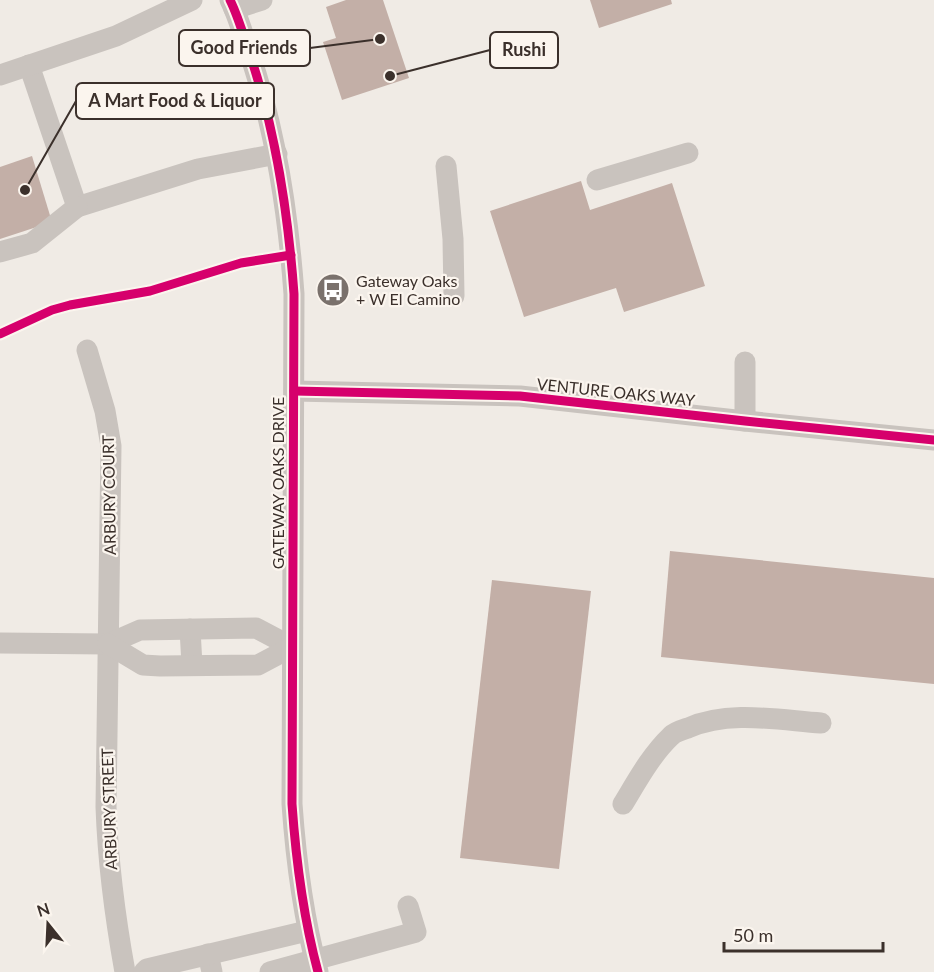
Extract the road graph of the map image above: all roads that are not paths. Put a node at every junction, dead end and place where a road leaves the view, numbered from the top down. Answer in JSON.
{"nodes":[{"id":1,"x":192,"y":0,"type":"edge"},
{"id":2,"x":262,"y":0,"type":"edge"},
{"id":3,"x":232,"y":4,"type":"edge"},
{"id":4,"x":29,"y":65,"type":"junction"},
{"id":5,"x":0,"y":75,"type":"edge"},
{"id":6,"x":688,"y":153,"type":"dead end"},
{"id":7,"x":277,"y":154,"type":"junction"},
{"id":8,"x":446,"y":166,"type":"dead end"},
{"id":9,"x":597,"y":180,"type":"dead end"},
{"id":10,"x":78,"y":207,"type":"junction"},
{"id":11,"x":0,"y":252,"type":"edge"},
{"id":12,"x":454,"y":296,"type":"dead end"},
{"id":13,"x":87,"y":350,"type":"dead end"},
{"id":14,"x":745,"y":362,"type":"dead end"},
{"id":15,"x":294,"y":391,"type":"junction"},
{"id":16,"x":745,"y":421,"type":"junction"},
{"id":17,"x":934,"y":440,"type":"edge"},
{"id":18,"x":190,"y":629,"type":"junction"},
{"id":19,"x":0,"y":643,"type":"edge"},
{"id":20,"x":108,"y":644,"type":"junction"},
{"id":21,"x":292,"y":647,"type":"junction"},
{"id":22,"x":192,"y":665,"type":"junction"},
{"id":23,"x":821,"y":723,"type":"dead end"},
{"id":24,"x":623,"y":804,"type":"dead end"},
{"id":25,"x":408,"y":906,"type":"dead end"},
{"id":26,"x":307,"y":931,"type":"junction"},
{"id":27,"x":210,"y":963,"type":"edge"},
{"id":28,"x":317,"y":966,"type":"edge"},
{"id":29,"x":125,"y":972,"type":"edge"},
{"id":30,"x":144,"y":972,"type":"edge"},
{"id":31,"x":270,"y":972,"type":"edge"}],
"edges":[{"from":1,"to":4,"type":"street"},
{"from":2,"to":3,"type":"street"},
{"from":3,"to":7,"type":"street","name":"GATEWAY OAKS DRIVE"},
{"from":4,"to":5,"type":"street"},
{"from":4,"to":10,"type":"street"},
{"from":6,"to":9,"type":"street"},
{"from":7,"to":10,"type":"street"},
{"from":7,"to":15,"type":"street","name":"GATEWAY OAKS DRIVE"},
{"from":8,"to":12,"type":"street"},
{"from":10,"to":11,"type":"street"},
{"from":13,"to":20,"type":"street","name":"ARBURY COURT"},
{"from":14,"to":16,"type":"street"},
{"from":15,"to":16,"type":"street","name":"VENTURE OAKS WAY"},
{"from":15,"to":21,"type":"street","name":"GATEWAY OAKS DRIVE"},
{"from":16,"to":17,"type":"street","name":"VENTURE OAKS WAY"},
{"from":18,"to":20,"type":"street"},
{"from":18,"to":21,"type":"street"},
{"from":18,"to":22,"type":"street"},
{"from":19,"to":20,"type":"street"},
{"from":20,"to":22,"type":"street"},
{"from":20,"to":29,"type":"street","name":"ARBURY STREET"},
{"from":21,"to":22,"type":"street"},
{"from":21,"to":26,"type":"street","name":"GATEWAY OAKS DRIVE"},
{"from":23,"to":24,"type":"street"},
{"from":25,"to":28,"type":"street"},
{"from":26,"to":27,"type":"street"},
{"from":26,"to":28,"type":"street","name":"GATEWAY OAKS DRIVE"},
{"from":27,"to":30,"type":"street"},
{"from":28,"to":31,"type":"street"}]}
